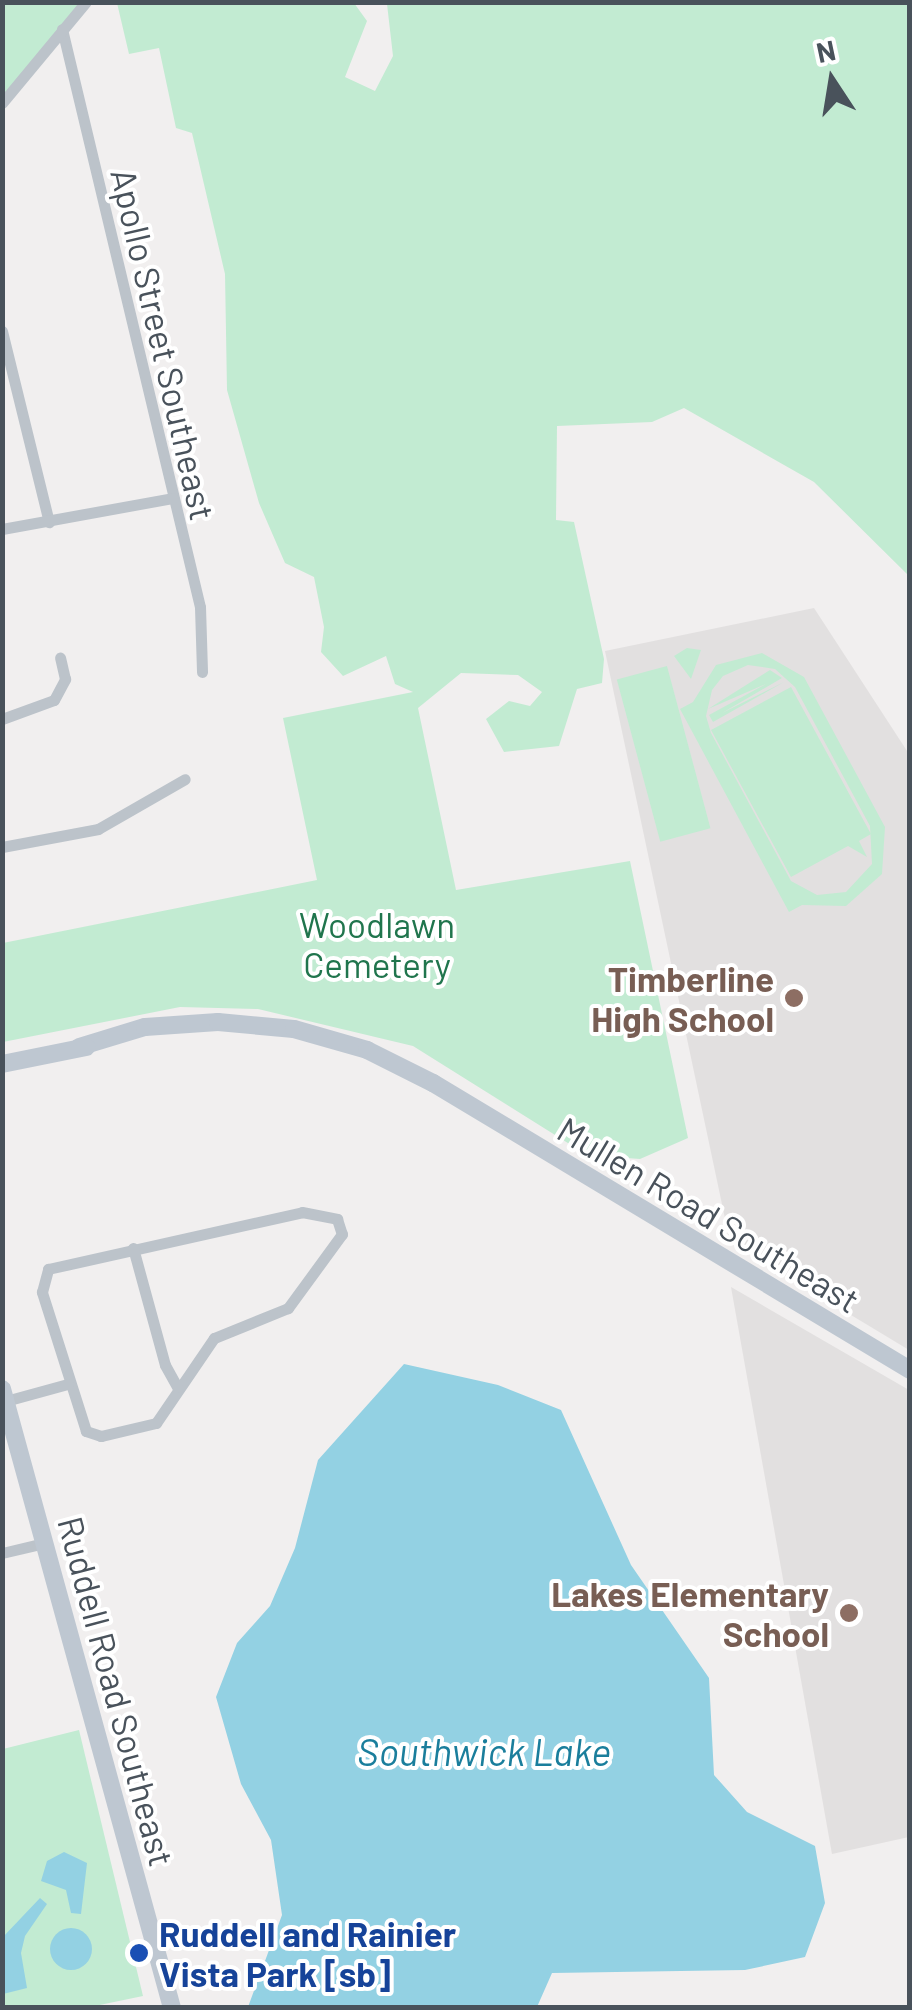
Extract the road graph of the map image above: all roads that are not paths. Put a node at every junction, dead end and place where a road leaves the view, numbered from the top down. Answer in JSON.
{"nodes":[{"id":1,"x":86,"y":2,"type":"edge"},
{"id":2,"x":62,"y":28,"type":"junction"},
{"id":3,"x":2,"y":103,"type":"edge"},
{"id":4,"x":2,"y":331,"type":"edge"},
{"id":5,"x":172,"y":498,"type":"junction"},
{"id":6,"x":49,"y":522,"type":"junction"},
{"id":7,"x":2,"y":530,"type":"edge"},
{"id":8,"x":60,"y":658,"type":"dead end"},
{"id":9,"x":202,"y":672,"type":"dead end"},
{"id":10,"x":2,"y":719,"type":"edge"},
{"id":11,"x":185,"y":780,"type":"dead end"},
{"id":12,"x":2,"y":847,"type":"edge"},
{"id":13,"x":2,"y":1064,"type":"edge"},
{"id":14,"x":133,"y":1248,"type":"junction"},
{"id":15,"x":910,"y":1370,"type":"edge"},
{"id":16,"x":68,"y":1384,"type":"junction"},
{"id":17,"x":177,"y":1388,"type":"junction"},
{"id":18,"x":4,"y":1398,"type":"edge"},
{"id":19,"x":44,"y":1543,"type":"junction"},
{"id":20,"x":2,"y":1553,"type":"edge"},
{"id":21,"x":172,"y":2008,"type":"edge"}],
"edges":[{"from":1,"to":2,"type":"street"},
{"from":2,"to":3,"type":"street"},
{"from":2,"to":5,"type":"street","name":"Apollo Street Southeast"},
{"from":4,"to":6,"type":"street"},
{"from":5,"to":6,"type":"street"},
{"from":5,"to":9,"type":"street","name":"Apollo Street Southeast"},
{"from":6,"to":7,"type":"street"},
{"from":8,"to":10,"type":"street"},
{"from":11,"to":12,"type":"street"},
{"from":13,"to":15,"type":"street","name":"Mullen Road Southeast"},
{"from":14,"to":16,"type":"street"},
{"from":14,"to":17,"type":"street"},
{"from":14,"to":17,"type":"street"},
{"from":16,"to":17,"type":"street"},
{"from":16,"to":18,"type":"street"},
{"from":18,"to":19,"type":"street","name":"Ruddell Road Southeast"},
{"from":19,"to":20,"type":"street"},
{"from":19,"to":21,"type":"street","name":"Ruddell Road Southeast"}]}
